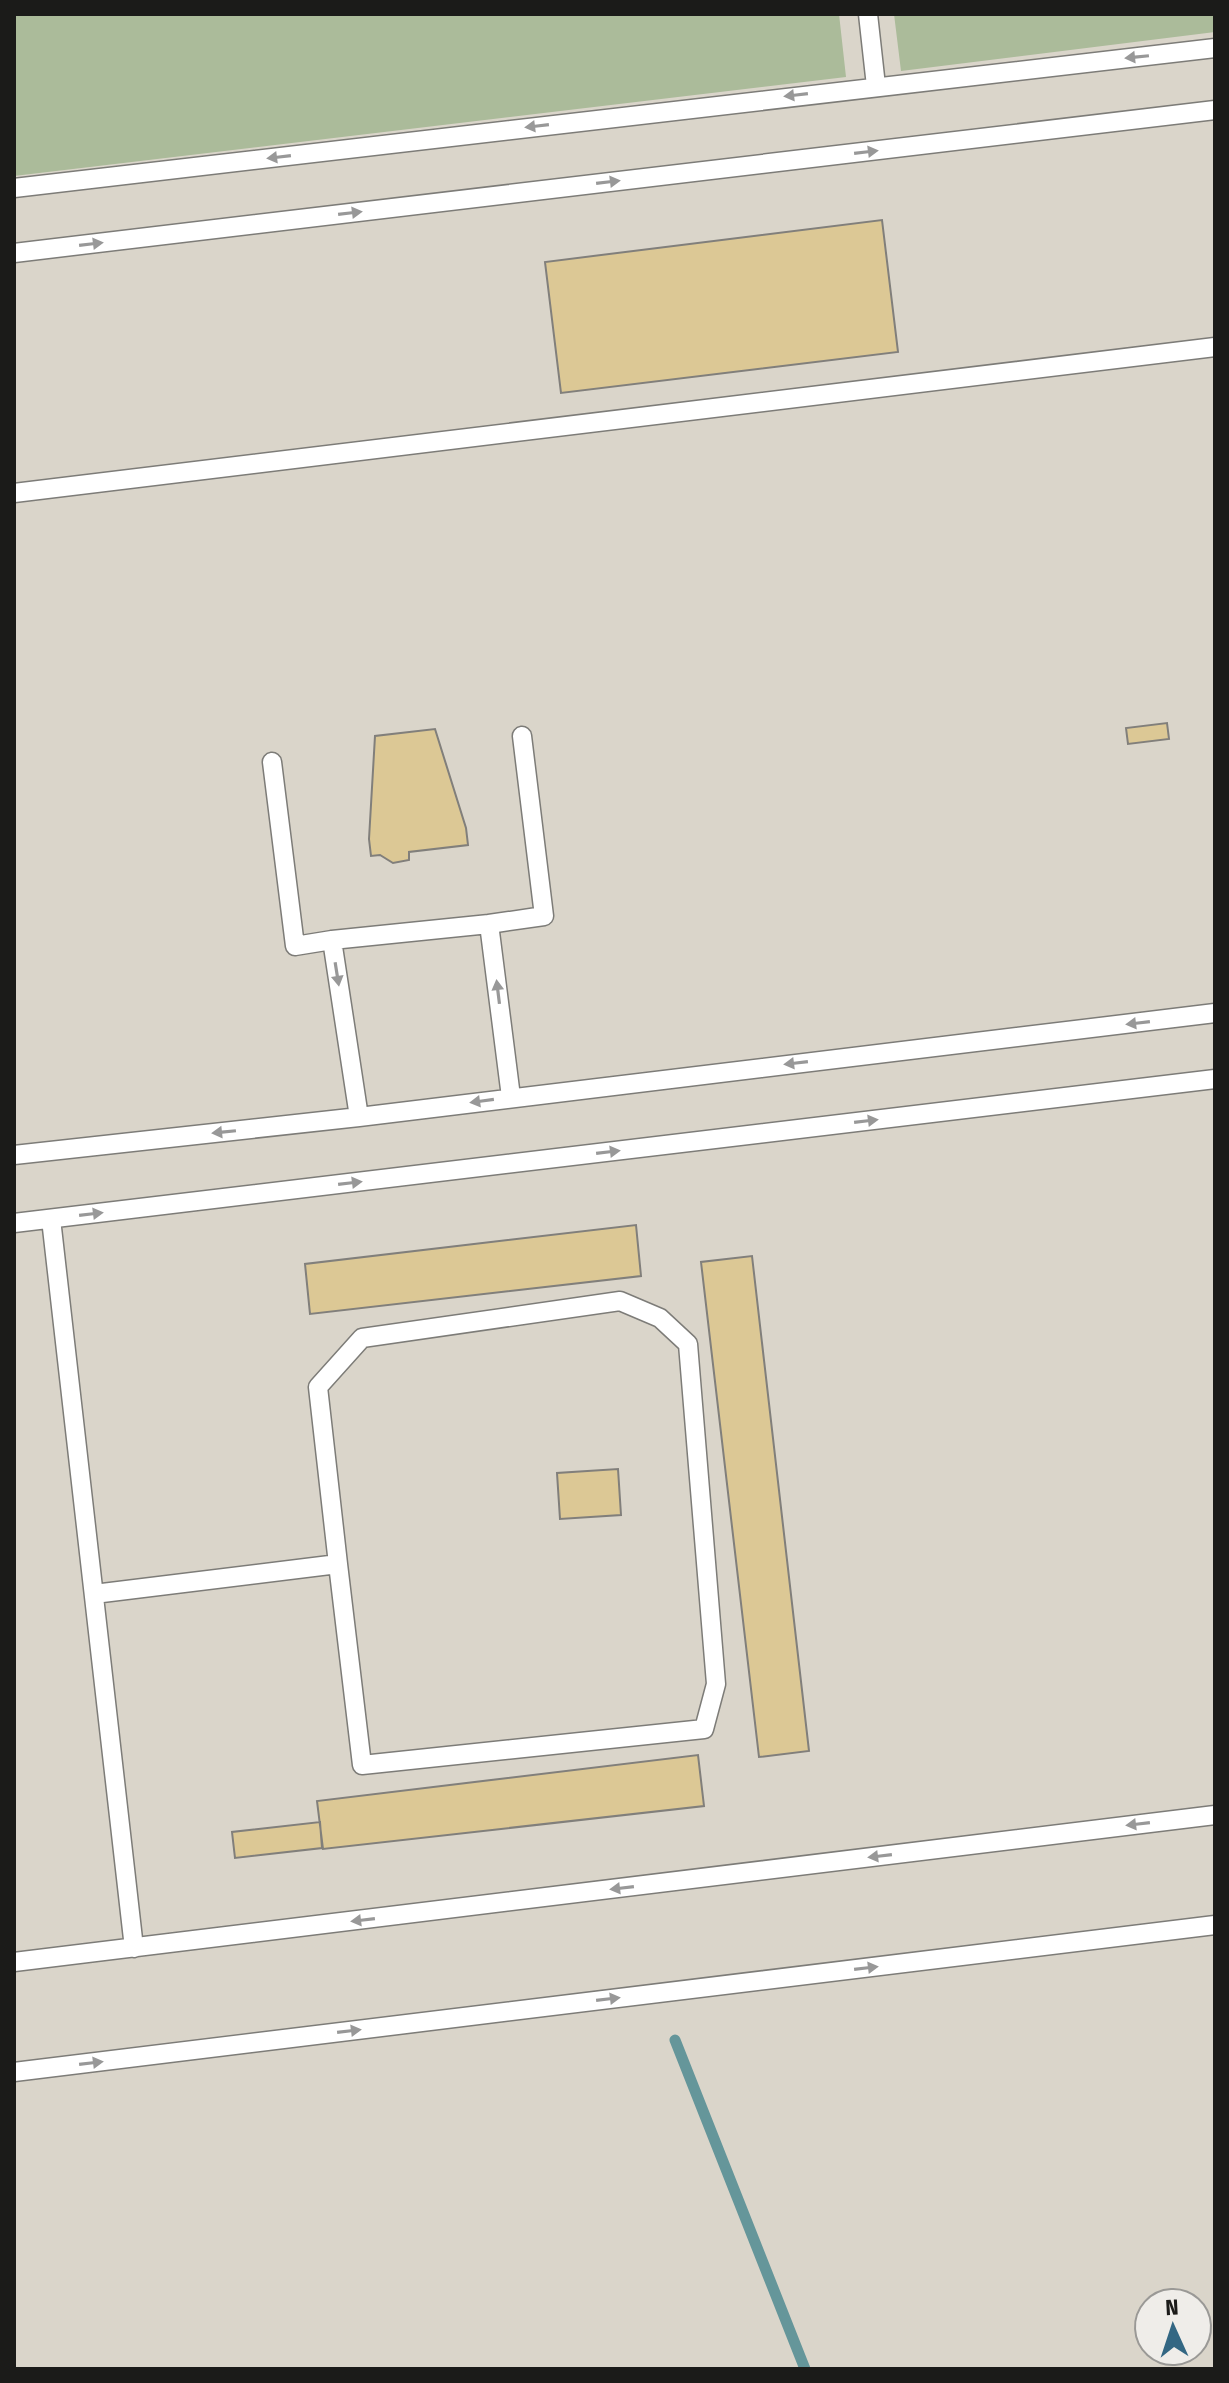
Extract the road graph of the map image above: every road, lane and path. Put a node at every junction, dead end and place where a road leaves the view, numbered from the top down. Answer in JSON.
{"nodes":[{"id":1,"x":868,"y":14,"type":"edge"},
{"id":2,"x":1215,"y":48,"type":"edge"},
{"id":3,"x":876,"y":86,"type":"junction"},
{"id":4,"x":1215,"y":110,"type":"edge"},
{"id":5,"x":14,"y":188,"type":"edge"},
{"id":6,"x":14,"y":253,"type":"edge"},
{"id":7,"x":1215,"y":347,"type":"edge"},
{"id":8,"x":14,"y":493,"type":"edge"},
{"id":9,"x":522,"y":736,"type":"dead end"},
{"id":10,"x":272,"y":762,"type":"dead end"},
{"id":11,"x":489,"y":924,"type":"junction"},
{"id":12,"x":332,"y":940,"type":"junction"},
{"id":13,"x":1215,"y":1013,"type":"edge"},
{"id":14,"x":1215,"y":1079,"type":"edge"},
{"id":15,"x":511,"y":1097,"type":"junction"},
{"id":16,"x":359,"y":1117,"type":"junction"},
{"id":17,"x":14,"y":1155,"type":"edge"},
{"id":18,"x":51,"y":1219,"type":"junction"},
{"id":19,"x":14,"y":1223,"type":"edge"},
{"id":20,"x":338,"y":1564,"type":"junction"},
{"id":21,"x":94,"y":1594,"type":"junction"},
{"id":22,"x":1215,"y":1815,"type":"edge"},
{"id":23,"x":1215,"y":1925,"type":"edge"},
{"id":24,"x":134,"y":1948,"type":"junction"},
{"id":25,"x":14,"y":1962,"type":"edge"},
{"id":26,"x":14,"y":2072,"type":"edge"}],
"edges":[{"from":1,"to":3,"type":"lane"},
{"from":2,"to":3,"type":"lane","one_way":true},
{"from":3,"to":5,"type":"lane","one_way":true},
{"from":6,"to":4,"type":"lane","one_way":true},
{"from":7,"to":8,"type":"lane"},
{"from":9,"to":11,"type":"lane"},
{"from":10,"to":12,"type":"lane"},
{"from":11,"to":12,"type":"lane"},
{"from":15,"to":11,"type":"lane","one_way":true},
{"from":12,"to":16,"type":"lane","one_way":true},
{"from":13,"to":15,"type":"lane","one_way":true},
{"from":18,"to":14,"type":"lane","one_way":true},
{"from":15,"to":16,"type":"lane","one_way":true},
{"from":16,"to":17,"type":"lane","one_way":true},
{"from":18,"to":19,"type":"lane"},
{"from":18,"to":21,"type":"lane"},
{"from":20,"to":20,"type":"lane"},
{"from":20,"to":21,"type":"lane"},
{"from":21,"to":24,"type":"lane"},
{"from":22,"to":24,"type":"lane","one_way":true},
{"from":26,"to":23,"type":"lane","one_way":true},
{"from":24,"to":25,"type":"lane"}]}
